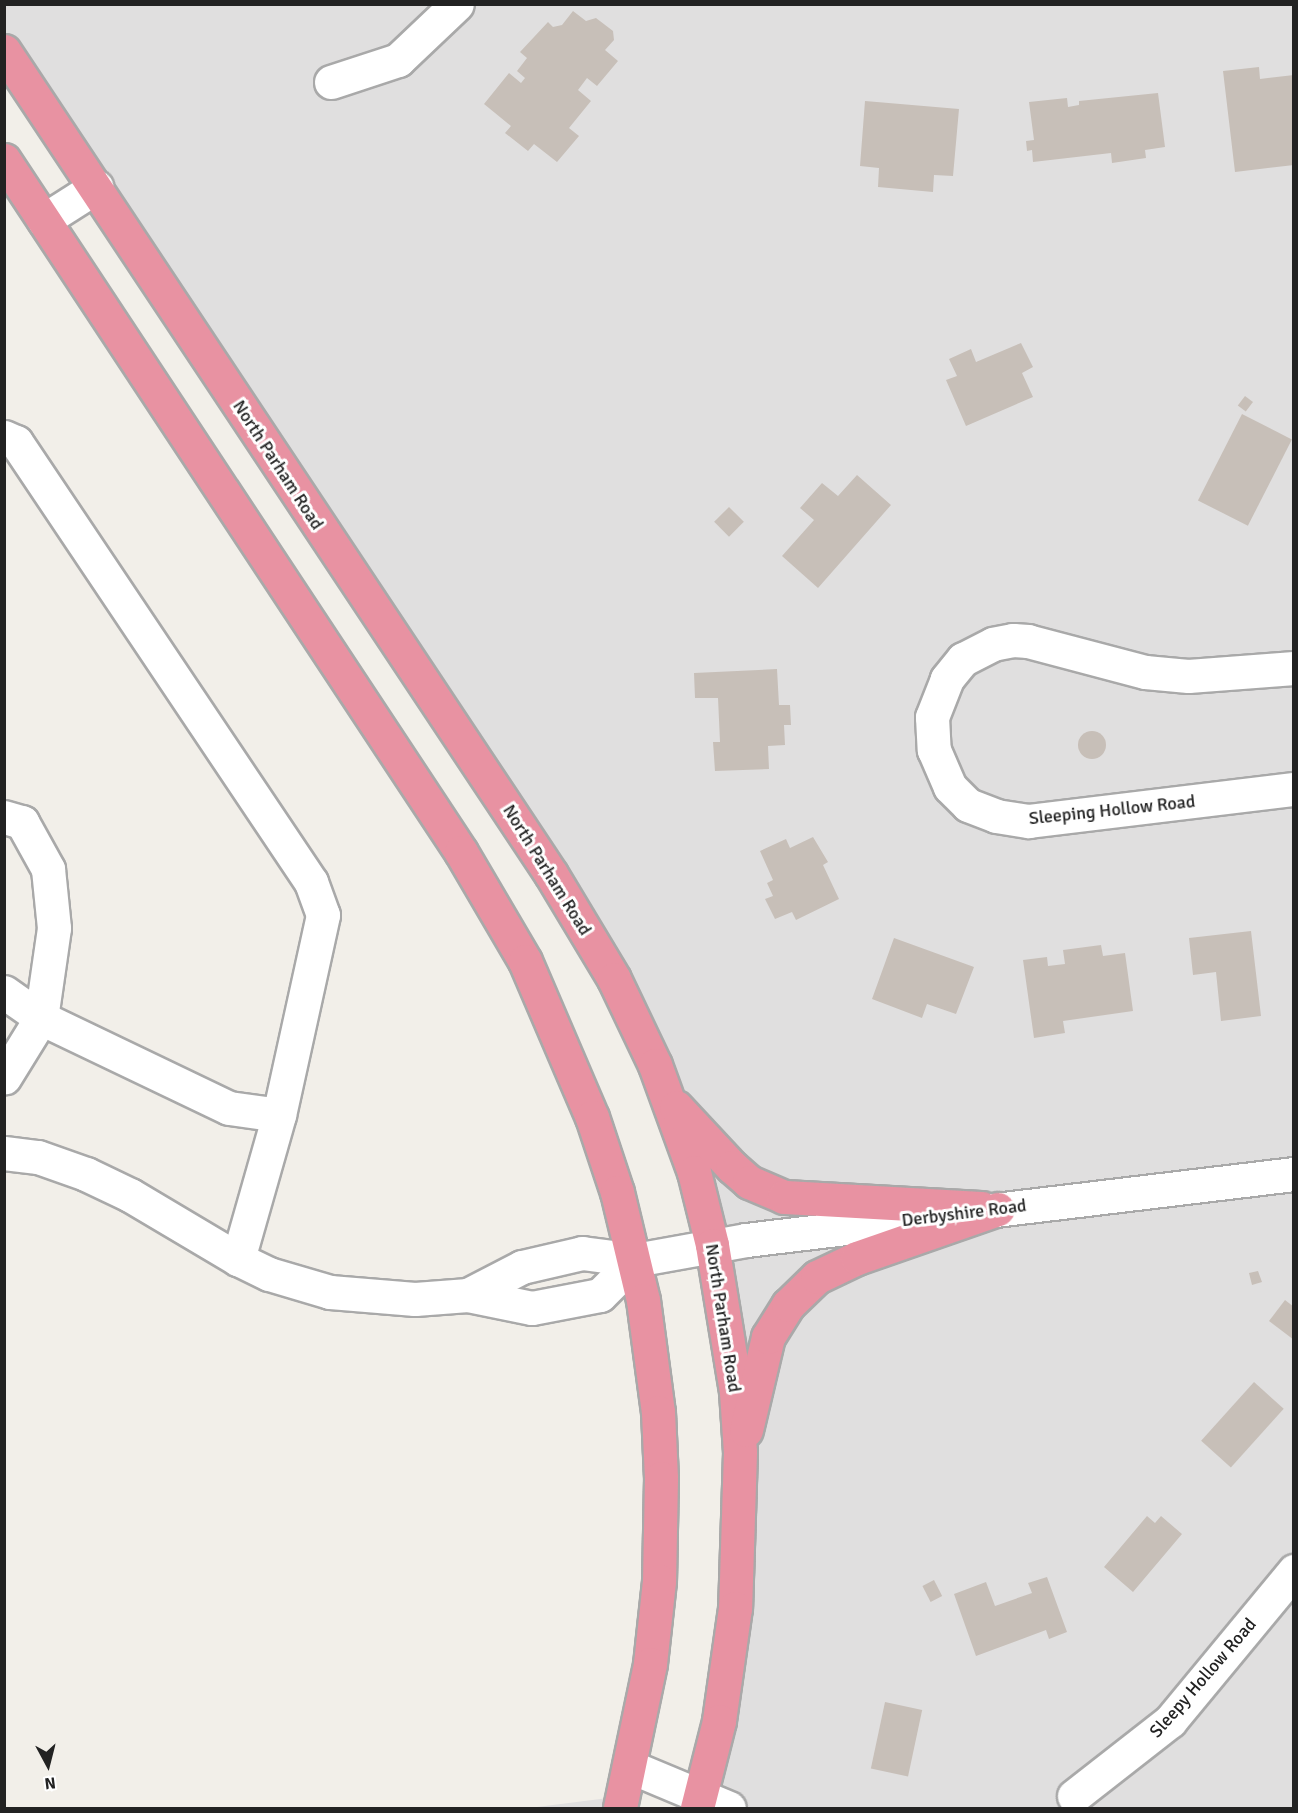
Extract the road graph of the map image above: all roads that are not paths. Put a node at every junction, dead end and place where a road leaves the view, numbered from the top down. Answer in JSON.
{"nodes":[{"id":1,"x":457,"y":4,"type":"edge"},
{"id":2,"x":4,"y":51,"type":"edge"},
{"id":3,"x":332,"y":82,"type":"dead end"},
{"id":4,"x":4,"y":160,"type":"edge"},
{"id":5,"x":96,"y":187,"type":"junction"},
{"id":6,"x":44,"y":220,"type":"junction"},
{"id":7,"x":4,"y":436,"type":"edge"},
{"id":8,"x":1293,"y":668,"type":"edge"},
{"id":9,"x":1293,"y":789,"type":"edge"},
{"id":10,"x":13,"y":820,"type":"edge"},
{"id":11,"x":4,"y":992,"type":"edge"},
{"id":12,"x":41,"y":1018,"type":"junction"},
{"id":13,"x":4,"y":1078,"type":"edge"},
{"id":14,"x":668,"y":1098,"type":"junction"},
{"id":15,"x":279,"y":1115,"type":"junction"},
{"id":16,"x":4,"y":1153,"type":"edge"},
{"id":17,"x":1293,"y":1174,"type":"edge"},
{"id":18,"x":998,"y":1209,"type":"junction"},
{"id":19,"x":712,"y":1245,"type":"junction"},
{"id":20,"x":238,"y":1259,"type":"junction"},
{"id":21,"x":635,"y":1260,"type":"junction"},
{"id":22,"x":468,"y":1295,"type":"junction"},
{"id":23,"x":740,"y":1452,"type":"junction"},
{"id":24,"x":1293,"y":1571,"type":"edge"},
{"id":25,"x":631,"y":1767,"type":"junction"},
{"id":26,"x":1074,"y":1796,"type":"dead end"},
{"id":27,"x":709,"y":1804,"type":"edge"},
{"id":28,"x":620,"y":1809,"type":"edge"}],
"edges":[{"from":1,"to":3,"type":"street"},
{"from":2,"to":5,"type":"highway","name":"North Parham Road"},
{"from":4,"to":6,"type":"highway"},
{"from":5,"to":6,"type":"street"},
{"from":5,"to":14,"type":"highway","name":"North Parham Road"},
{"from":6,"to":21,"type":"highway"},
{"from":7,"to":15,"type":"street"},
{"from":8,"to":9,"type":"street","name":"Sleeping Hollow Road"},
{"from":10,"to":12,"type":"street"},
{"from":11,"to":12,"type":"street"},
{"from":12,"to":13,"type":"street"},
{"from":12,"to":15,"type":"street"},
{"from":14,"to":18,"type":"highway"},
{"from":14,"to":19,"type":"highway","name":"North Parham Road"},
{"from":15,"to":20,"type":"street"},
{"from":16,"to":20,"type":"street"},
{"from":17,"to":18,"type":"street","name":"Derbyshire Road"},
{"from":18,"to":19,"type":"street","name":"Derbyshire Road"},
{"from":18,"to":23,"type":"highway"},
{"from":19,"to":21,"type":"street","name":"Derbyshire Road"},
{"from":19,"to":23,"type":"highway","name":"North Parham Road"},
{"from":20,"to":22,"type":"street"},
{"from":21,"to":22,"type":"street","name":"Derbyshire Road"},
{"from":21,"to":22,"type":"street"},
{"from":21,"to":25,"type":"highway"},
{"from":23,"to":27,"type":"highway","name":"North Parham Road"},
{"from":24,"to":26,"type":"street","name":"Sleepy Hollow Road"},
{"from":25,"to":27,"type":"street"},
{"from":25,"to":28,"type":"highway"}]}
